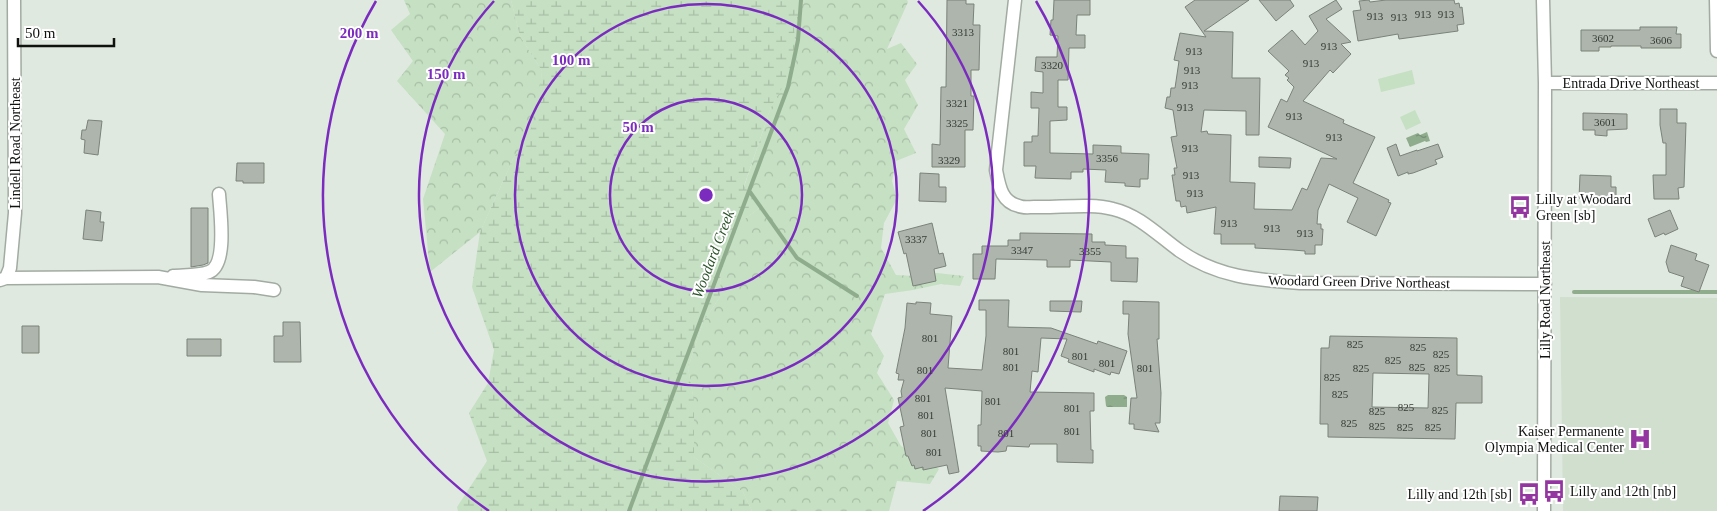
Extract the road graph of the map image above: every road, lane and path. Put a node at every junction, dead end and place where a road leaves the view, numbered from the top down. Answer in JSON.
{"nodes":[{"id":1,"x":14,"y":0,"type":"edge"},
{"id":2,"x":1015,"y":0,"type":"edge"},
{"id":3,"x":1543,"y":0,"type":"edge"},
{"id":4,"x":1716,"y":0,"type":"edge"},
{"id":5,"x":1717,"y":51,"type":"edge"},
{"id":6,"x":1545,"y":83,"type":"junction"},
{"id":7,"x":1717,"y":83,"type":"edge"},
{"id":8,"x":219,"y":194,"type":"dead end"},
{"id":9,"x":158,"y":277,"type":"junction"},
{"id":10,"x":3,"y":279,"type":"edge"},
{"id":11,"x":1545,"y":284,"type":"junction"},
{"id":12,"x":274,"y":290,"type":"dead end"},
{"id":13,"x":1544,"y":511,"type":"edge"}],
"edges":[{"from":1,"to":10,"type":"street","name":"Lindell Road Northeast"},
{"from":2,"to":11,"type":"street","name":"Woodard Green Drive Northeast"},
{"from":3,"to":6,"type":"street","name":"Lilly Road Northeast"},
{"from":4,"to":5,"type":"street"},
{"from":6,"to":7,"type":"street","name":"Entrada Drive Northeast"},
{"from":6,"to":11,"type":"street","name":"Lilly Road Northeast"},
{"from":8,"to":9,"type":"street"},
{"from":9,"to":10,"type":"street"},
{"from":9,"to":12,"type":"street"},
{"from":11,"to":13,"type":"street","name":"Lilly Road Northeast"}]}
